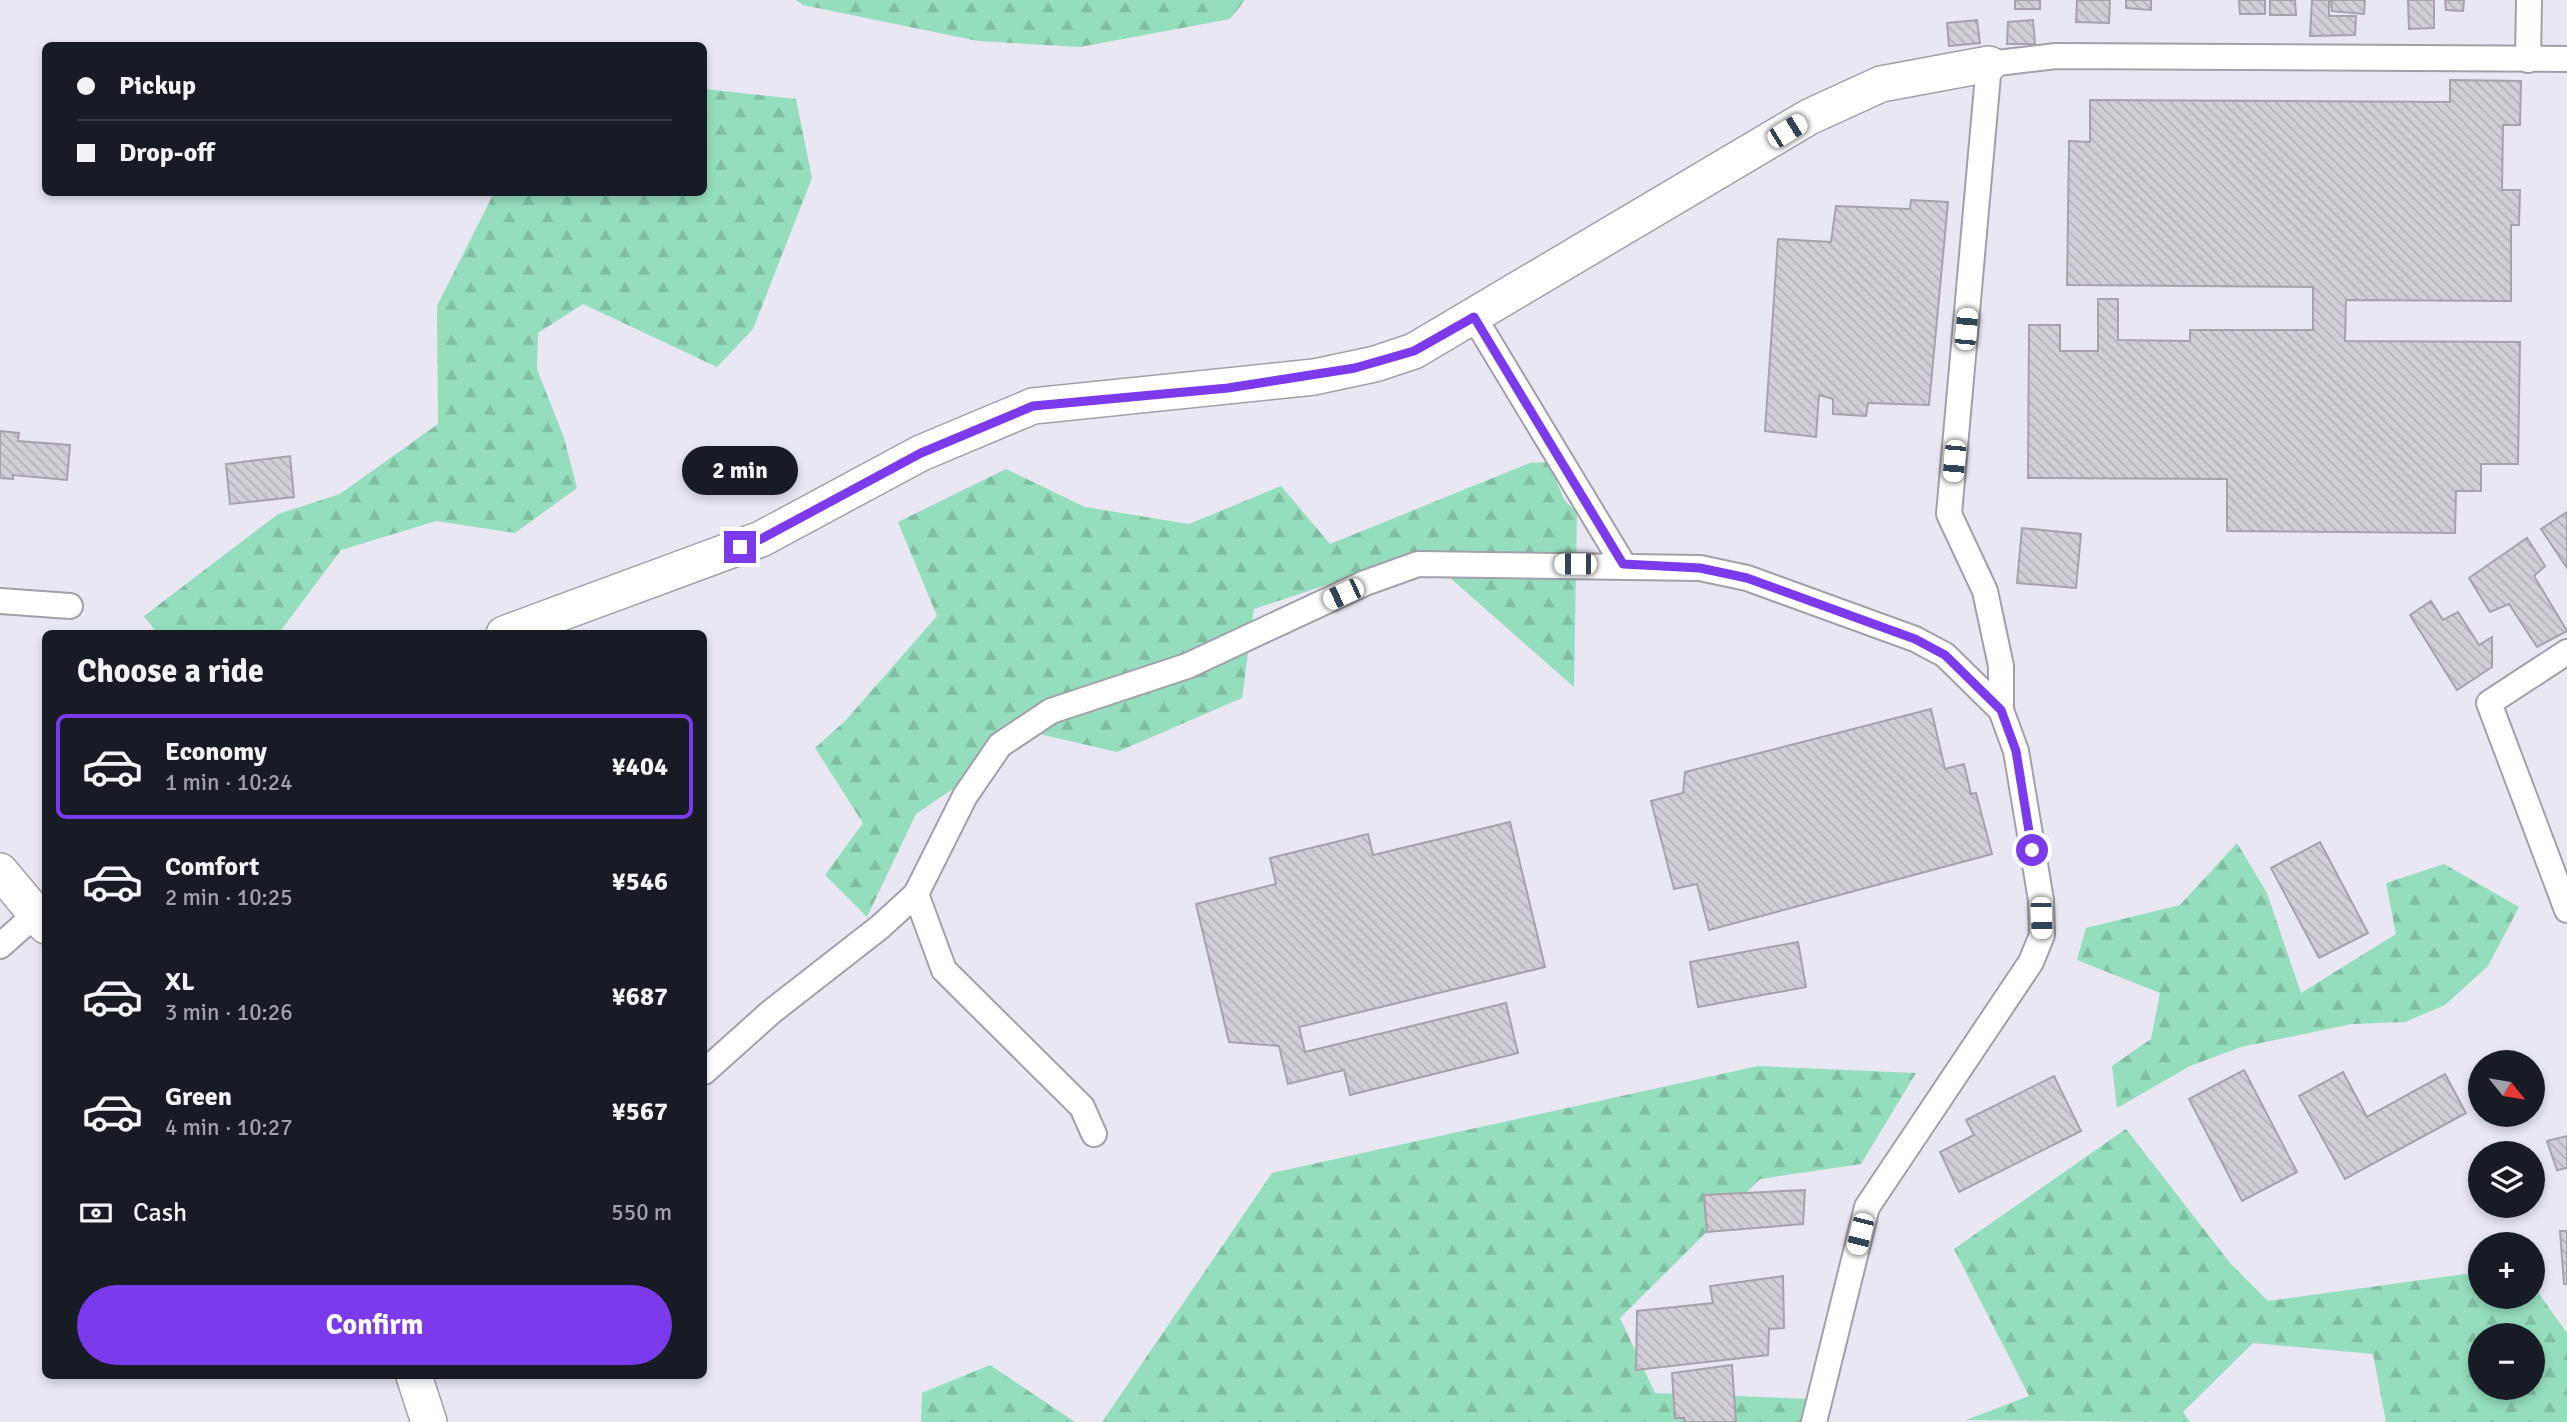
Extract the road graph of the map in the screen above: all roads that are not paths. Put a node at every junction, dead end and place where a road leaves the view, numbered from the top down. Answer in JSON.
{"nodes":[{"id":1,"x":2529,"y":0,"type":"edge"},
{"id":2,"x":2528,"y":60,"type":"junction"},
{"id":3,"x":2567,"y":60,"type":"edge"},
{"id":4,"x":1989,"y":64,"type":"junction"},
{"id":5,"x":1474,"y":317,"type":"junction"},
{"id":6,"x":1623,"y":564,"type":"junction"},
{"id":7,"x":0,"y":601,"type":"edge"},
{"id":8,"x":70,"y":606,"type":"dead end"},
{"id":9,"x":515,"y":630,"type":"edge"},
{"id":10,"x":2567,"y":652,"type":"edge"},
{"id":11,"x":2001,"y":710,"type":"junction"},
{"id":12,"x":0,"y":871,"type":"edge"},
{"id":13,"x":916,"y":894,"type":"junction"},
{"id":14,"x":2567,"y":909,"type":"edge"},
{"id":15,"x":42,"y":914,"type":"edge"},
{"id":16,"x":0,"y":946,"type":"edge"},
{"id":17,"x":707,"y":1069,"type":"edge"},
{"id":18,"x":1094,"y":1134,"type":"dead end"},
{"id":19,"x":416,"y":1379,"type":"edge"},
{"id":20,"x":429,"y":1422,"type":"edge"},
{"id":21,"x":1814,"y":1422,"type":"edge"}],
"edges":[{"from":1,"to":2,"type":"street"},
{"from":2,"to":3,"type":"street"},
{"from":2,"to":4,"type":"street"},
{"from":4,"to":5,"type":"street"},
{"from":4,"to":11,"type":"street"},
{"from":5,"to":6,"type":"street"},
{"from":5,"to":9,"type":"street"},
{"from":6,"to":11,"type":"street"},
{"from":6,"to":13,"type":"street"},
{"from":7,"to":8,"type":"street"},
{"from":10,"to":14,"type":"street"},
{"from":11,"to":21,"type":"street"},
{"from":12,"to":15,"type":"street"},
{"from":13,"to":17,"type":"street"},
{"from":13,"to":18,"type":"street"},
{"from":15,"to":16,"type":"street"},
{"from":19,"to":20,"type":"street"}]}
